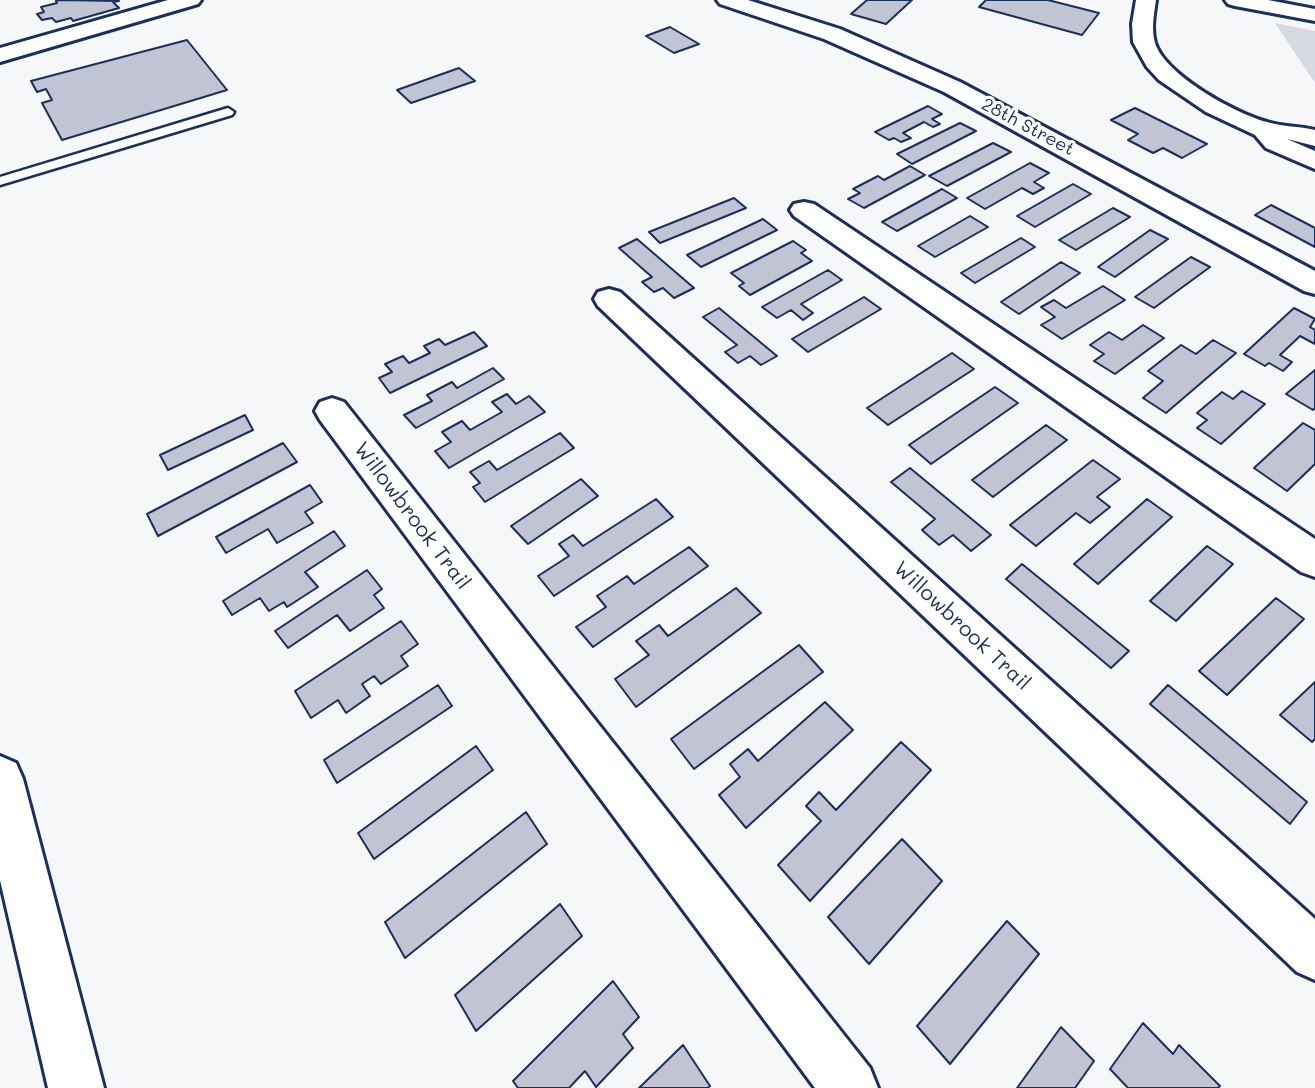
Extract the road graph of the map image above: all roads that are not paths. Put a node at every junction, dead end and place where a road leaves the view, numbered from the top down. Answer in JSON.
{"nodes":[{"id":1,"x":191,"y":0,"type":"edge"},
{"id":2,"x":727,"y":0,"type":"edge"},
{"id":3,"x":1146,"y":0,"type":"edge"},
{"id":4,"x":1235,"y":0,"type":"edge"},
{"id":5,"x":1315,"y":15,"type":"edge"},
{"id":6,"x":0,"y":55,"type":"edge"},
{"id":7,"x":228,"y":112,"type":"dead end"},
{"id":8,"x":1264,"y":130,"type":"junction"},
{"id":9,"x":1315,"y":138,"type":"edge"},
{"id":10,"x":1315,"y":161,"type":"edge"},
{"id":11,"x":0,"y":181,"type":"edge"},
{"id":12,"x":804,"y":209,"type":"dead end"},
{"id":13,"x":1315,"y":284,"type":"edge"},
{"id":14,"x":609,"y":299,"type":"dead end"},
{"id":15,"x":332,"y":411,"type":"dead end"},
{"id":16,"x":1315,"y":560,"type":"edge"},
{"id":17,"x":0,"y":779,"type":"edge"},
{"id":18,"x":0,"y":848,"type":"edge"},
{"id":19,"x":32,"y":905,"type":"junction"},
{"id":20,"x":1315,"y":954,"type":"edge"},
{"id":21,"x":76,"y":1088,"type":"edge"},
{"id":22,"x":850,"y":1088,"type":"edge"}],
"edges":[{"from":1,"to":6,"type":"main road"},
{"from":2,"to":13,"type":"main road","name":"28th Street"},
{"from":3,"to":8,"type":"main road"},
{"from":4,"to":5,"type":"main road"},
{"from":7,"to":11,"type":"lane"},
{"from":8,"to":9,"type":"main road"},
{"from":8,"to":10,"type":"main road"},
{"from":12,"to":16,"type":"main road"},
{"from":14,"to":20,"type":"main road","name":"Willowbrook Trail"},
{"from":15,"to":22,"type":"main road","name":"Willowbrook Trail"},
{"from":17,"to":19,"type":"main road"},
{"from":18,"to":19,"type":"main road"},
{"from":19,"to":21,"type":"main road"}]}
